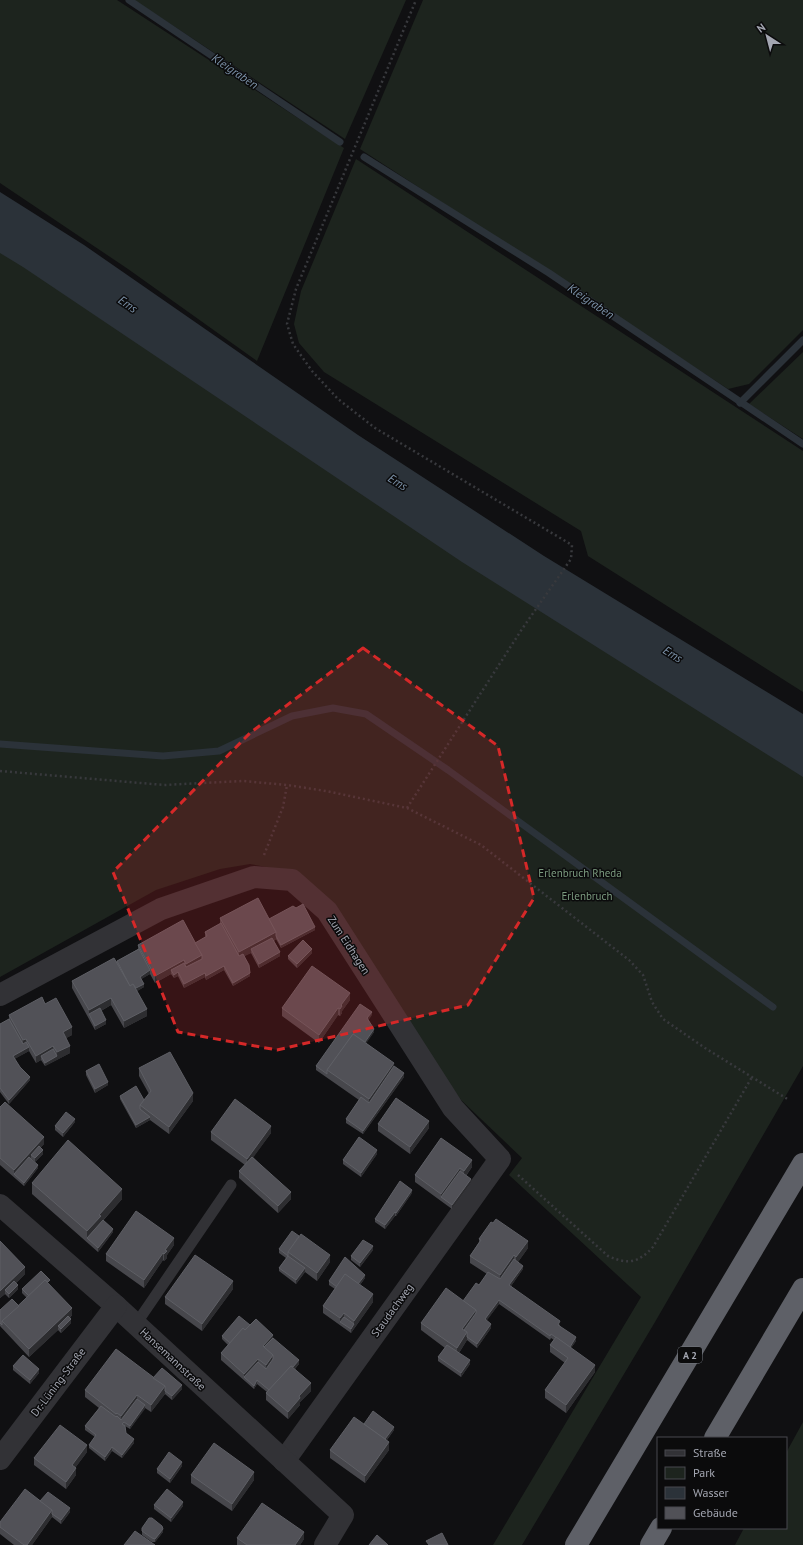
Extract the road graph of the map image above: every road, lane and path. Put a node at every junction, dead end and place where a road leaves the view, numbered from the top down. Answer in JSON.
{"nodes":[{"id":1,"x":416,"y":0,"type":"edge"},
{"id":2,"x":0,"y":771,"type":"edge"},
{"id":3,"x":287,"y":785,"type":"junction"},
{"id":4,"x":407,"y":808,"type":"junction"},
{"id":5,"x":254,"y":877,"type":"junction"},
{"id":6,"x":0,"y":995,"type":"edge"},
{"id":7,"x":752,"y":1077,"type":"junction"},
{"id":8,"x":789,"y":1100,"type":"dead end"},
{"id":9,"x":500,"y":1159,"type":"junction"},
{"id":10,"x":803,"y":1164,"type":"edge"},
{"id":11,"x":231,"y":1185,"type":"dead end"},
{"id":12,"x":0,"y":1205,"type":"edge"},
{"id":13,"x":803,"y":1289,"type":"edge"},
{"id":14,"x":116,"y":1306,"type":"junction"},
{"id":15,"x":136,"y":1324,"type":"junction"},
{"id":16,"x":716,"y":1437,"type":"edge"},
{"id":17,"x":0,"y":1459,"type":"edge"},
{"id":18,"x":284,"y":1461,"type":"junction"},
{"id":19,"x":660,"y":1529,"type":"edge"},
{"id":20,"x":325,"y":1545,"type":"edge"},
{"id":21,"x":576,"y":1545,"type":"edge"},
{"id":22,"x":651,"y":1545,"type":"edge"}],
"edges":[{"from":1,"to":4,"type":"path"},
{"from":2,"to":3,"type":"path"},
{"from":3,"to":4,"type":"path"},
{"from":3,"to":5,"type":"path"},
{"from":4,"to":7,"type":"path"},
{"from":5,"to":6,"type":"street","name":"Zum Eidhagen"},
{"from":5,"to":9,"type":"street","name":"Zum Eidhagen"},
{"from":7,"to":8,"type":"path"},
{"from":7,"to":9,"type":"path"},
{"from":9,"to":18,"type":"street","name":"Staudachweg"},
{"from":10,"to":21,"type":"highway","number":"A 2"},
{"from":11,"to":15,"type":"lane"},
{"from":12,"to":14,"type":"street","name":"Hansemannstraße"},
{"from":13,"to":16,"type":"highway"},
{"from":14,"to":15,"type":"street","name":"Hansemannstraße"},
{"from":14,"to":17,"type":"street","name":"Dr.-Lüning-Straße"},
{"from":15,"to":18,"type":"street","name":"Hansemannstraße"},
{"from":18,"to":20,"type":"street","name":"Hansemannstraße"},
{"from":19,"to":22,"type":"highway"}]}
